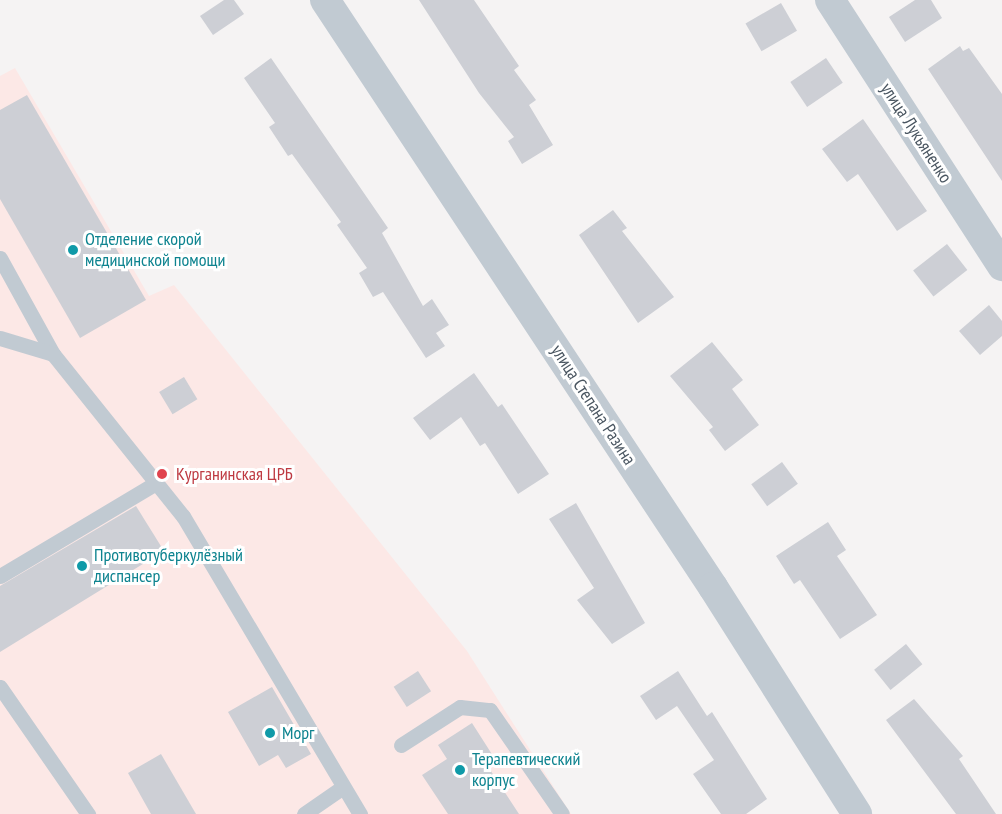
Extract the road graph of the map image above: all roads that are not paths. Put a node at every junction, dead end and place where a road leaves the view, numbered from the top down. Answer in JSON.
{"nodes":[{"id":1,"x":325,"y":0,"type":"edge"},
{"id":2,"x":830,"y":0,"type":"edge"},
{"id":3,"x":0,"y":258,"type":"edge"},
{"id":4,"x":1002,"y":266,"type":"edge"},
{"id":5,"x":0,"y":338,"type":"edge"},
{"id":6,"x":53,"y":354,"type":"junction"},
{"id":7,"x":156,"y":483,"type":"junction"},
{"id":8,"x":0,"y":576,"type":"edge"},
{"id":9,"x":0,"y":687,"type":"edge"},
{"id":10,"x":401,"y":745,"type":"dead end"},
{"id":11,"x":343,"y":787,"type":"junction"},
{"id":12,"x":88,"y":814,"type":"edge"},
{"id":13,"x":304,"y":814,"type":"edge"},
{"id":14,"x":360,"y":814,"type":"edge"},
{"id":15,"x":562,"y":814,"type":"edge"},
{"id":16,"x":857,"y":814,"type":"edge"}],
"edges":[{"from":1,"to":16,"type":"street","name":"улица Степана Разина"},
{"from":2,"to":4,"type":"street","name":"улица Лукьяненко"},
{"from":3,"to":6,"type":"lane"},
{"from":5,"to":6,"type":"lane"},
{"from":6,"to":7,"type":"lane"},
{"from":7,"to":8,"type":"lane"},
{"from":7,"to":11,"type":"lane"},
{"from":9,"to":12,"type":"lane"},
{"from":10,"to":15,"type":"lane"},
{"from":11,"to":13,"type":"lane"},
{"from":11,"to":14,"type":"lane"}]}
